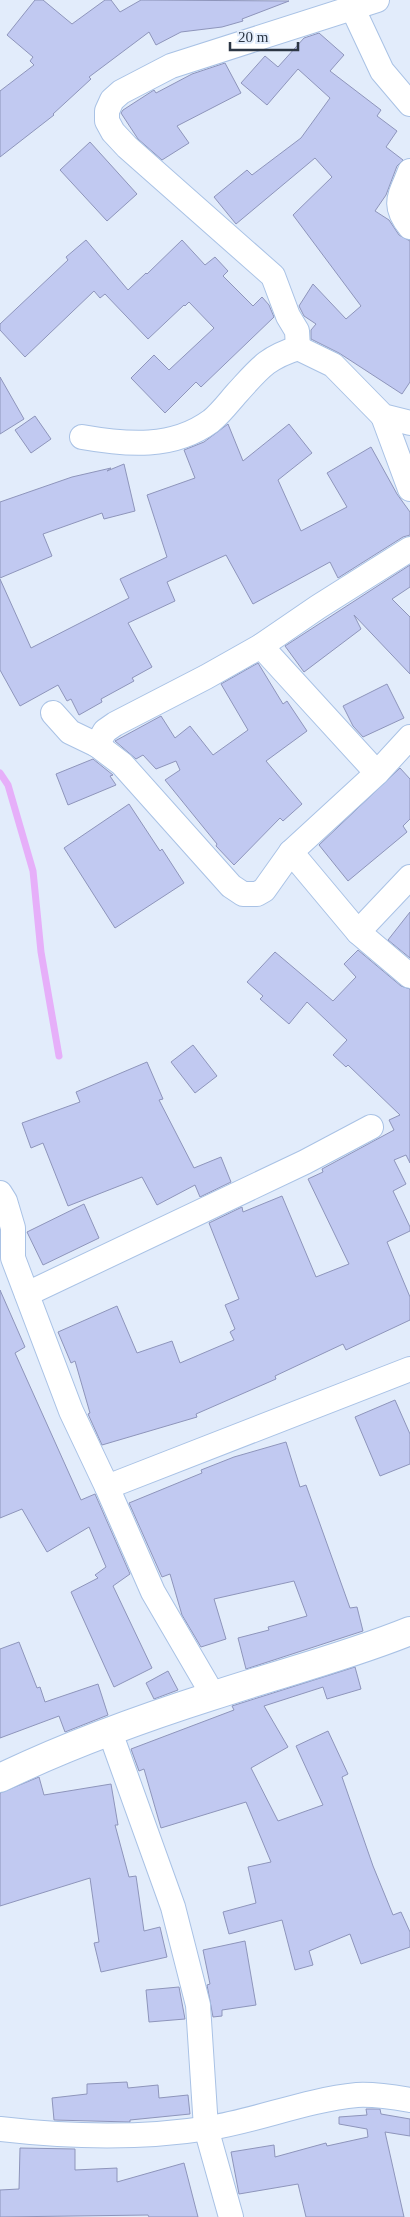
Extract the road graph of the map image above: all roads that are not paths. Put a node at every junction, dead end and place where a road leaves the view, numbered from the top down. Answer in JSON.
{"nodes":[{"id":1,"x":377,"y":0,"type":"edge"},
{"id":2,"x":352,"y":7,"type":"junction"},
{"id":3,"x":410,"y":104,"type":"edge"},
{"id":4,"x":410,"y":171,"type":"edge"},
{"id":5,"x":410,"y":227,"type":"edge"},
{"id":6,"x":298,"y":348,"type":"junction"},
{"id":7,"x":383,"y":416,"type":"junction"},
{"id":8,"x":410,"y":423,"type":"edge"},
{"id":9,"x":82,"y":438,"type":"dead end"},
{"id":10,"x":410,"y":489,"type":"edge"},
{"id":11,"x":410,"y":549,"type":"edge"},
{"id":12,"x":261,"y":646,"type":"junction"},
{"id":13,"x":53,"y":713,"type":"dead end"},
{"id":14,"x":410,"y":737,"type":"edge"},
{"id":15,"x":97,"y":745,"type":"junction"},
{"id":16,"x":377,"y":772,"type":"junction"},
{"id":17,"x":291,"y":852,"type":"junction"},
{"id":18,"x":410,"y":877,"type":"edge"},
{"id":19,"x":358,"y":932,"type":"junction"},
{"id":20,"x":410,"y":976,"type":"edge"},
{"id":21,"x":371,"y":1127,"type":"dead end"},
{"id":22,"x":0,"y":1193,"type":"edge"},
{"id":23,"x":27,"y":1294,"type":"junction"},
{"id":24,"x":410,"y":1369,"type":"edge"},
{"id":25,"x":107,"y":1487,"type":"junction"},
{"id":26,"x":410,"y":1631,"type":"edge"},
{"id":27,"x":213,"y":1695,"type":"junction"},
{"id":28,"x":110,"y":1732,"type":"junction"},
{"id":29,"x":0,"y":1778,"type":"edge"},
{"id":30,"x":410,"y":2100,"type":"edge"},
{"id":31,"x":206,"y":2128,"type":"junction"},
{"id":32,"x":0,"y":2129,"type":"edge"},
{"id":33,"x":231,"y":2217,"type":"edge"}],
"edges":[{"from":1,"to":2,"type":"street"},
{"from":2,"to":3,"type":"street"},
{"from":2,"to":6,"type":"street"},
{"from":4,"to":5,"type":"street"},
{"from":6,"to":7,"type":"street"},
{"from":6,"to":9,"type":"street"},
{"from":7,"to":8,"type":"street"},
{"from":7,"to":10,"type":"street"},
{"from":11,"to":12,"type":"street"},
{"from":12,"to":15,"type":"street"},
{"from":12,"to":16,"type":"street"},
{"from":13,"to":15,"type":"street"},
{"from":14,"to":16,"type":"street"},
{"from":15,"to":17,"type":"street"},
{"from":16,"to":17,"type":"street"},
{"from":17,"to":19,"type":"street"},
{"from":18,"to":19,"type":"street"},
{"from":19,"to":20,"type":"street"},
{"from":21,"to":23,"type":"street"},
{"from":22,"to":23,"type":"street"},
{"from":23,"to":25,"type":"street"},
{"from":24,"to":25,"type":"street"},
{"from":25,"to":27,"type":"street"},
{"from":26,"to":27,"type":"street"},
{"from":27,"to":28,"type":"street"},
{"from":28,"to":29,"type":"street"},
{"from":28,"to":31,"type":"street"},
{"from":30,"to":31,"type":"street"},
{"from":31,"to":32,"type":"street"},
{"from":31,"to":33,"type":"street"}]}
